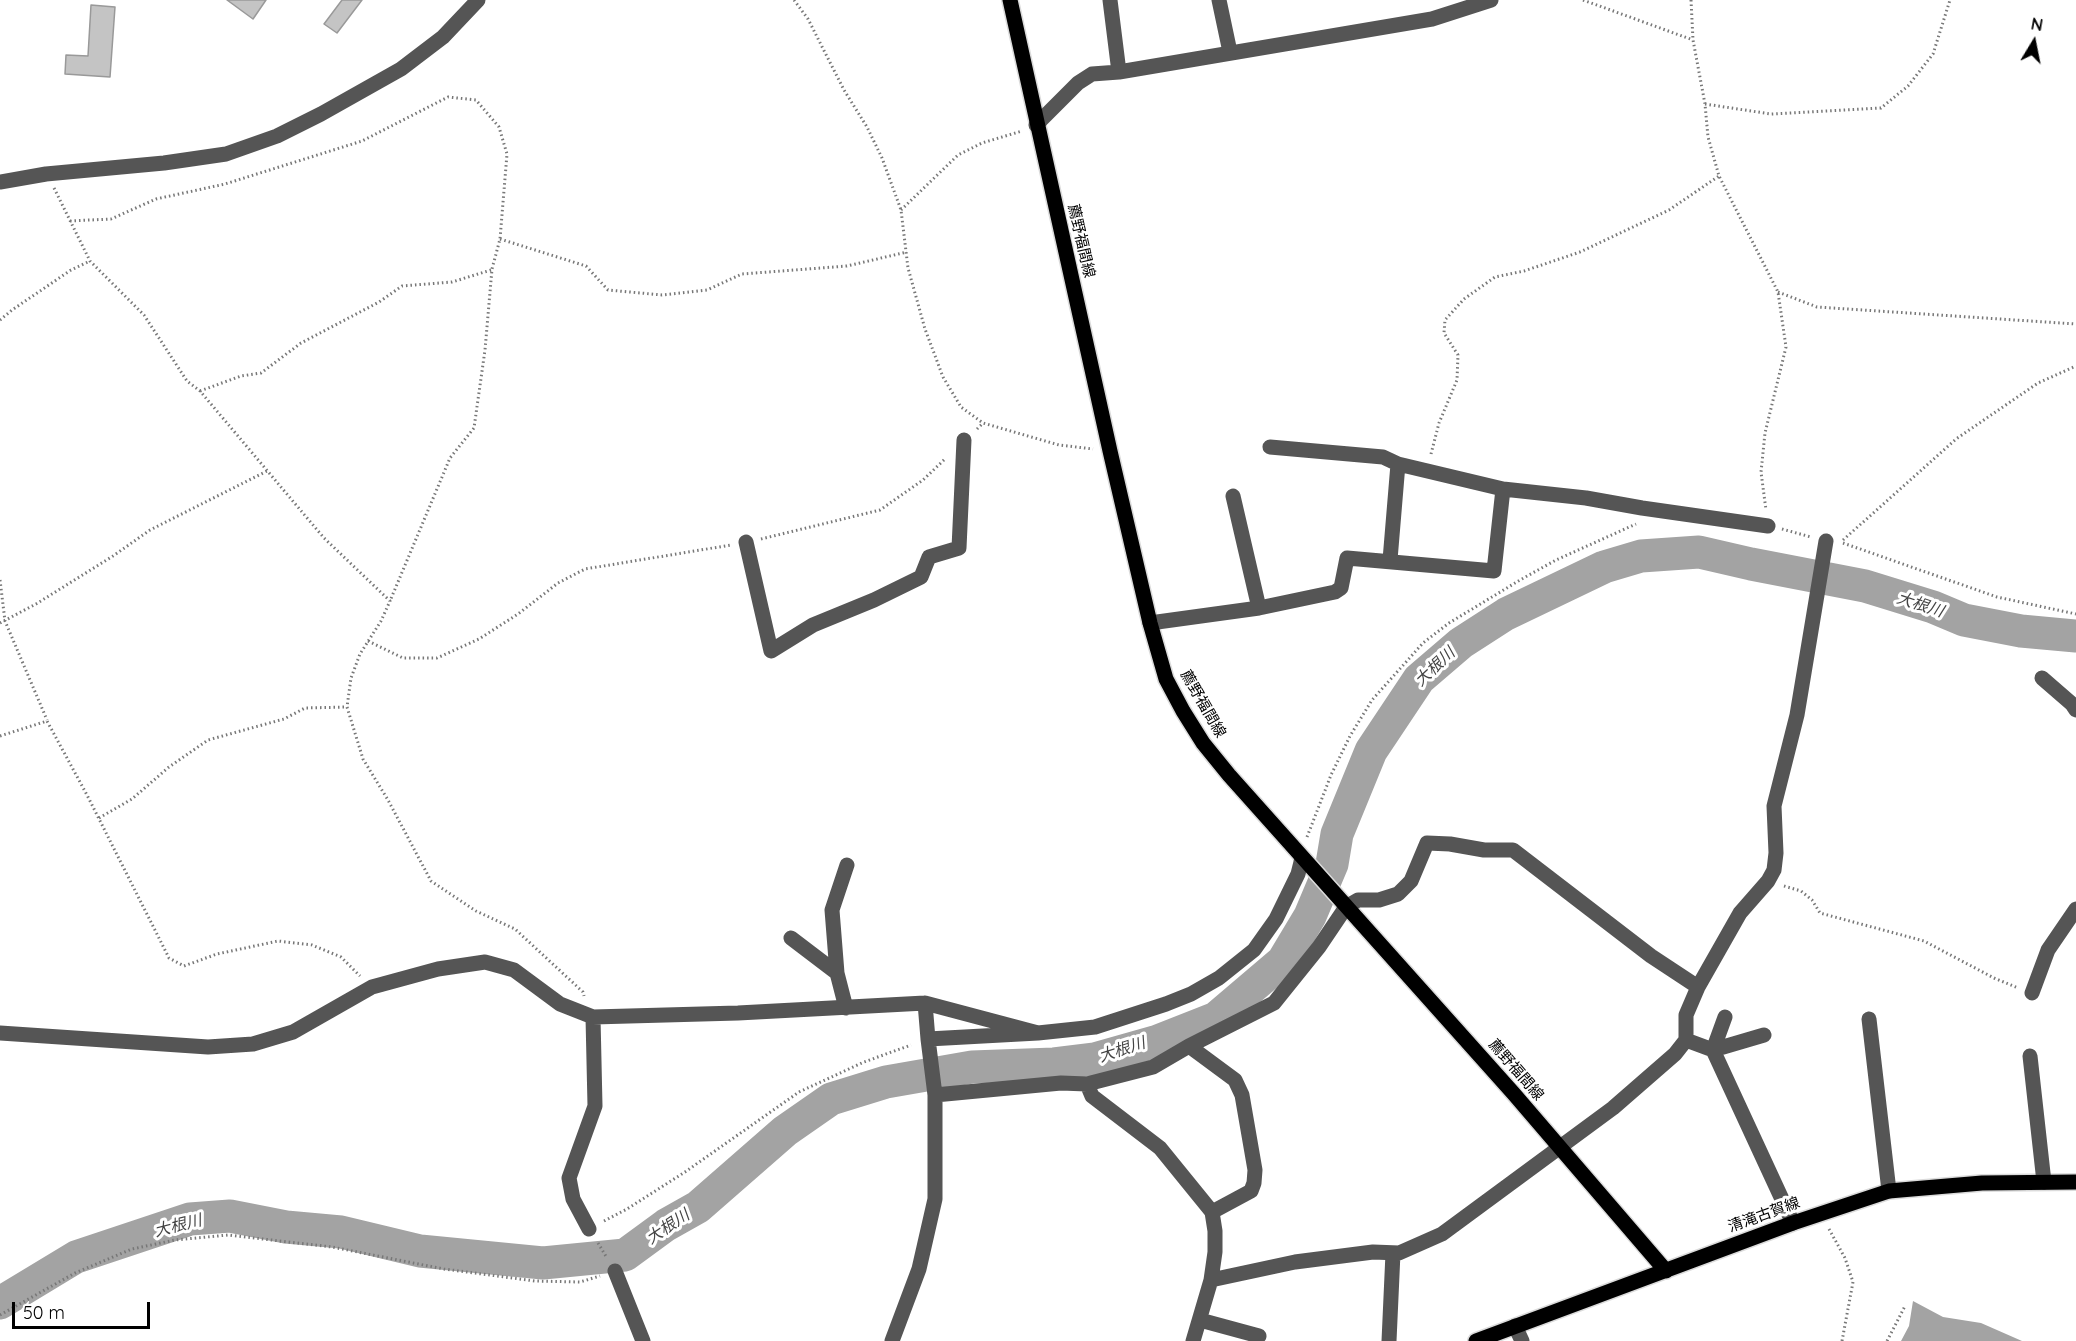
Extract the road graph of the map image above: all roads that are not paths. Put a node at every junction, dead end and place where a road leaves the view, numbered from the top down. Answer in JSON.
{"nodes":[{"id":1,"x":478,"y":0,"type":"edge"},
{"id":2,"x":1010,"y":0,"type":"edge"},
{"id":3,"x":1110,"y":0,"type":"edge"},
{"id":4,"x":1219,"y":0,"type":"edge"},
{"id":5,"x":1491,"y":0,"type":"edge"},
{"id":6,"x":1230,"y":52,"type":"junction"},
{"id":7,"x":1119,"y":72,"type":"junction"},
{"id":8,"x":1036,"y":125,"type":"junction"},
{"id":9,"x":0,"y":182,"type":"edge"},
{"id":10,"x":964,"y":440,"type":"road end"},
{"id":11,"x":1270,"y":447,"type":"dead end"},
{"id":12,"x":1398,"y":464,"type":"junction"},
{"id":13,"x":1503,"y":489,"type":"junction"},
{"id":14,"x":1233,"y":496,"type":"dead end"},
{"id":15,"x":1768,"y":526,"type":"road end"},
{"id":16,"x":1833,"y":541,"type":"road end"},
{"id":17,"x":746,"y":542,"type":"road end"},
{"id":18,"x":1389,"y":560,"type":"junction"},
{"id":19,"x":1259,"y":608,"type":"junction"},
{"id":20,"x":1150,"y":623,"type":"junction"},
{"id":21,"x":2042,"y":678,"type":"dead end"},
{"id":22,"x":2076,"y":710,"type":"edge"},
{"id":23,"x":1302,"y":858,"type":"junction"},
{"id":24,"x":847,"y":865,"type":"dead end"},
{"id":25,"x":1341,"y":901,"type":"junction"},
{"id":26,"x":2076,"y":909,"type":"edge"},
{"id":27,"x":791,"y":938,"type":"dead end"},
{"id":28,"x":837,"y":973,"type":"junction"},
{"id":29,"x":1698,"y":987,"type":"junction"},
{"id":30,"x":2032,"y":993,"type":"road end"},
{"id":31,"x":925,"y":1003,"type":"junction"},
{"id":32,"x":846,"y":1008,"type":"junction"},
{"id":33,"x":593,"y":1017,"type":"junction"},
{"id":34,"x":1725,"y":1017,"type":"dead end"},
{"id":35,"x":1869,"y":1019,"type":"dead end"},
{"id":36,"x":0,"y":1033,"type":"edge"},
{"id":37,"x":1038,"y":1033,"type":"junction"},
{"id":38,"x":1764,"y":1035,"type":"dead end"},
{"id":39,"x":928,"y":1039,"type":"junction"},
{"id":40,"x":1686,"y":1040,"type":"junction"},
{"id":41,"x":1189,"y":1046,"type":"junction"},
{"id":42,"x":1713,"y":1050,"type":"junction"},
{"id":43,"x":2030,"y":1056,"type":"dead end"},
{"id":44,"x":1087,"y":1084,"type":"junction"},
{"id":45,"x":935,"y":1095,"type":"junction"},
{"id":46,"x":1559,"y":1147,"type":"junction"},
{"id":47,"x":2044,"y":1182,"type":"junction"},
{"id":48,"x":2076,"y":1182,"type":"edge"},
{"id":49,"x":1889,"y":1191,"type":"junction"},
{"id":50,"x":1212,"y":1212,"type":"junction"},
{"id":51,"x":1793,"y":1223,"type":"junction"},
{"id":52,"x":589,"y":1229,"type":"road end"},
{"id":53,"x":1393,"y":1253,"type":"junction"},
{"id":54,"x":615,"y":1271,"type":"road end"},
{"id":55,"x":1666,"y":1271,"type":"junction"},
{"id":56,"x":1211,"y":1280,"type":"junction"},
{"id":57,"x":1200,"y":1320,"type":"junction"},
{"id":58,"x":1515,"y":1326,"type":"junction"},
{"id":59,"x":1259,"y":1336,"type":"dead end"},
{"id":60,"x":643,"y":1341,"type":"edge"},
{"id":61,"x":892,"y":1341,"type":"edge"},
{"id":62,"x":1193,"y":1341,"type":"edge"},
{"id":63,"x":1389,"y":1341,"type":"edge"},
{"id":64,"x":1476,"y":1341,"type":"edge"},
{"id":65,"x":1522,"y":1341,"type":"edge"}],
"edges":[{"from":1,"to":9,"type":"street"},
{"from":2,"to":8,"type":"main road","name":"薦野福間線"},
{"from":3,"to":7,"type":"street"},
{"from":4,"to":6,"type":"street"},
{"from":5,"to":6,"type":"street"},
{"from":6,"to":7,"type":"street"},
{"from":7,"to":8,"type":"street"},
{"from":8,"to":20,"type":"main road","name":"薦野福間線"},
{"from":10,"to":17,"type":"street"},
{"from":11,"to":12,"type":"street"},
{"from":12,"to":13,"type":"street"},
{"from":12,"to":18,"type":"street"},
{"from":13,"to":15,"type":"street"},
{"from":13,"to":18,"type":"street"},
{"from":14,"to":19,"type":"street"},
{"from":16,"to":29,"type":"street"},
{"from":18,"to":19,"type":"street"},
{"from":19,"to":20,"type":"street"},
{"from":20,"to":23,"type":"main road","name":"薦野福間線"},
{"from":21,"to":22,"type":"street"},
{"from":23,"to":25,"type":"main road","name":"薦野福間線"},
{"from":23,"to":37,"type":"street"},
{"from":24,"to":28,"type":"street"},
{"from":25,"to":29,"type":"street"},
{"from":25,"to":41,"type":"street"},
{"from":25,"to":46,"type":"main road","name":"薦野福間線"},
{"from":26,"to":30,"type":"street"},
{"from":27,"to":28,"type":"street"},
{"from":28,"to":32,"type":"street"},
{"from":29,"to":40,"type":"street"},
{"from":31,"to":32,"type":"street"},
{"from":31,"to":37,"type":"street"},
{"from":31,"to":39,"type":"street"},
{"from":32,"to":33,"type":"street"},
{"from":33,"to":36,"type":"street"},
{"from":33,"to":52,"type":"street"},
{"from":34,"to":42,"type":"street"},
{"from":35,"to":49,"type":"street"},
{"from":37,"to":39,"type":"street"},
{"from":38,"to":42,"type":"street"},
{"from":39,"to":45,"type":"street"},
{"from":40,"to":42,"type":"street"},
{"from":40,"to":46,"type":"street"},
{"from":41,"to":44,"type":"street"},
{"from":41,"to":50,"type":"street"},
{"from":42,"to":51,"type":"street"},
{"from":43,"to":47,"type":"street"},
{"from":44,"to":45,"type":"street"},
{"from":44,"to":50,"type":"street"},
{"from":45,"to":61,"type":"street"},
{"from":46,"to":53,"type":"street"},
{"from":46,"to":55,"type":"main road","name":"薦野福間線"},
{"from":47,"to":48,"type":"main road","name":"清滝古賀線"},
{"from":47,"to":49,"type":"main road","name":"清滝古賀線"},
{"from":49,"to":51,"type":"main road","name":"清滝古賀線"},
{"from":50,"to":56,"type":"street"},
{"from":51,"to":55,"type":"main road","name":"清滝古賀線"},
{"from":53,"to":56,"type":"street"},
{"from":53,"to":63,"type":"street"},
{"from":54,"to":60,"type":"street"},
{"from":55,"to":58,"type":"main road","name":"清滝古賀線"},
{"from":56,"to":57,"type":"street"},
{"from":57,"to":59,"type":"street"},
{"from":57,"to":62,"type":"street"},
{"from":58,"to":64,"type":"main road","name":"清滝古賀線"},
{"from":58,"to":65,"type":"street"}]}
